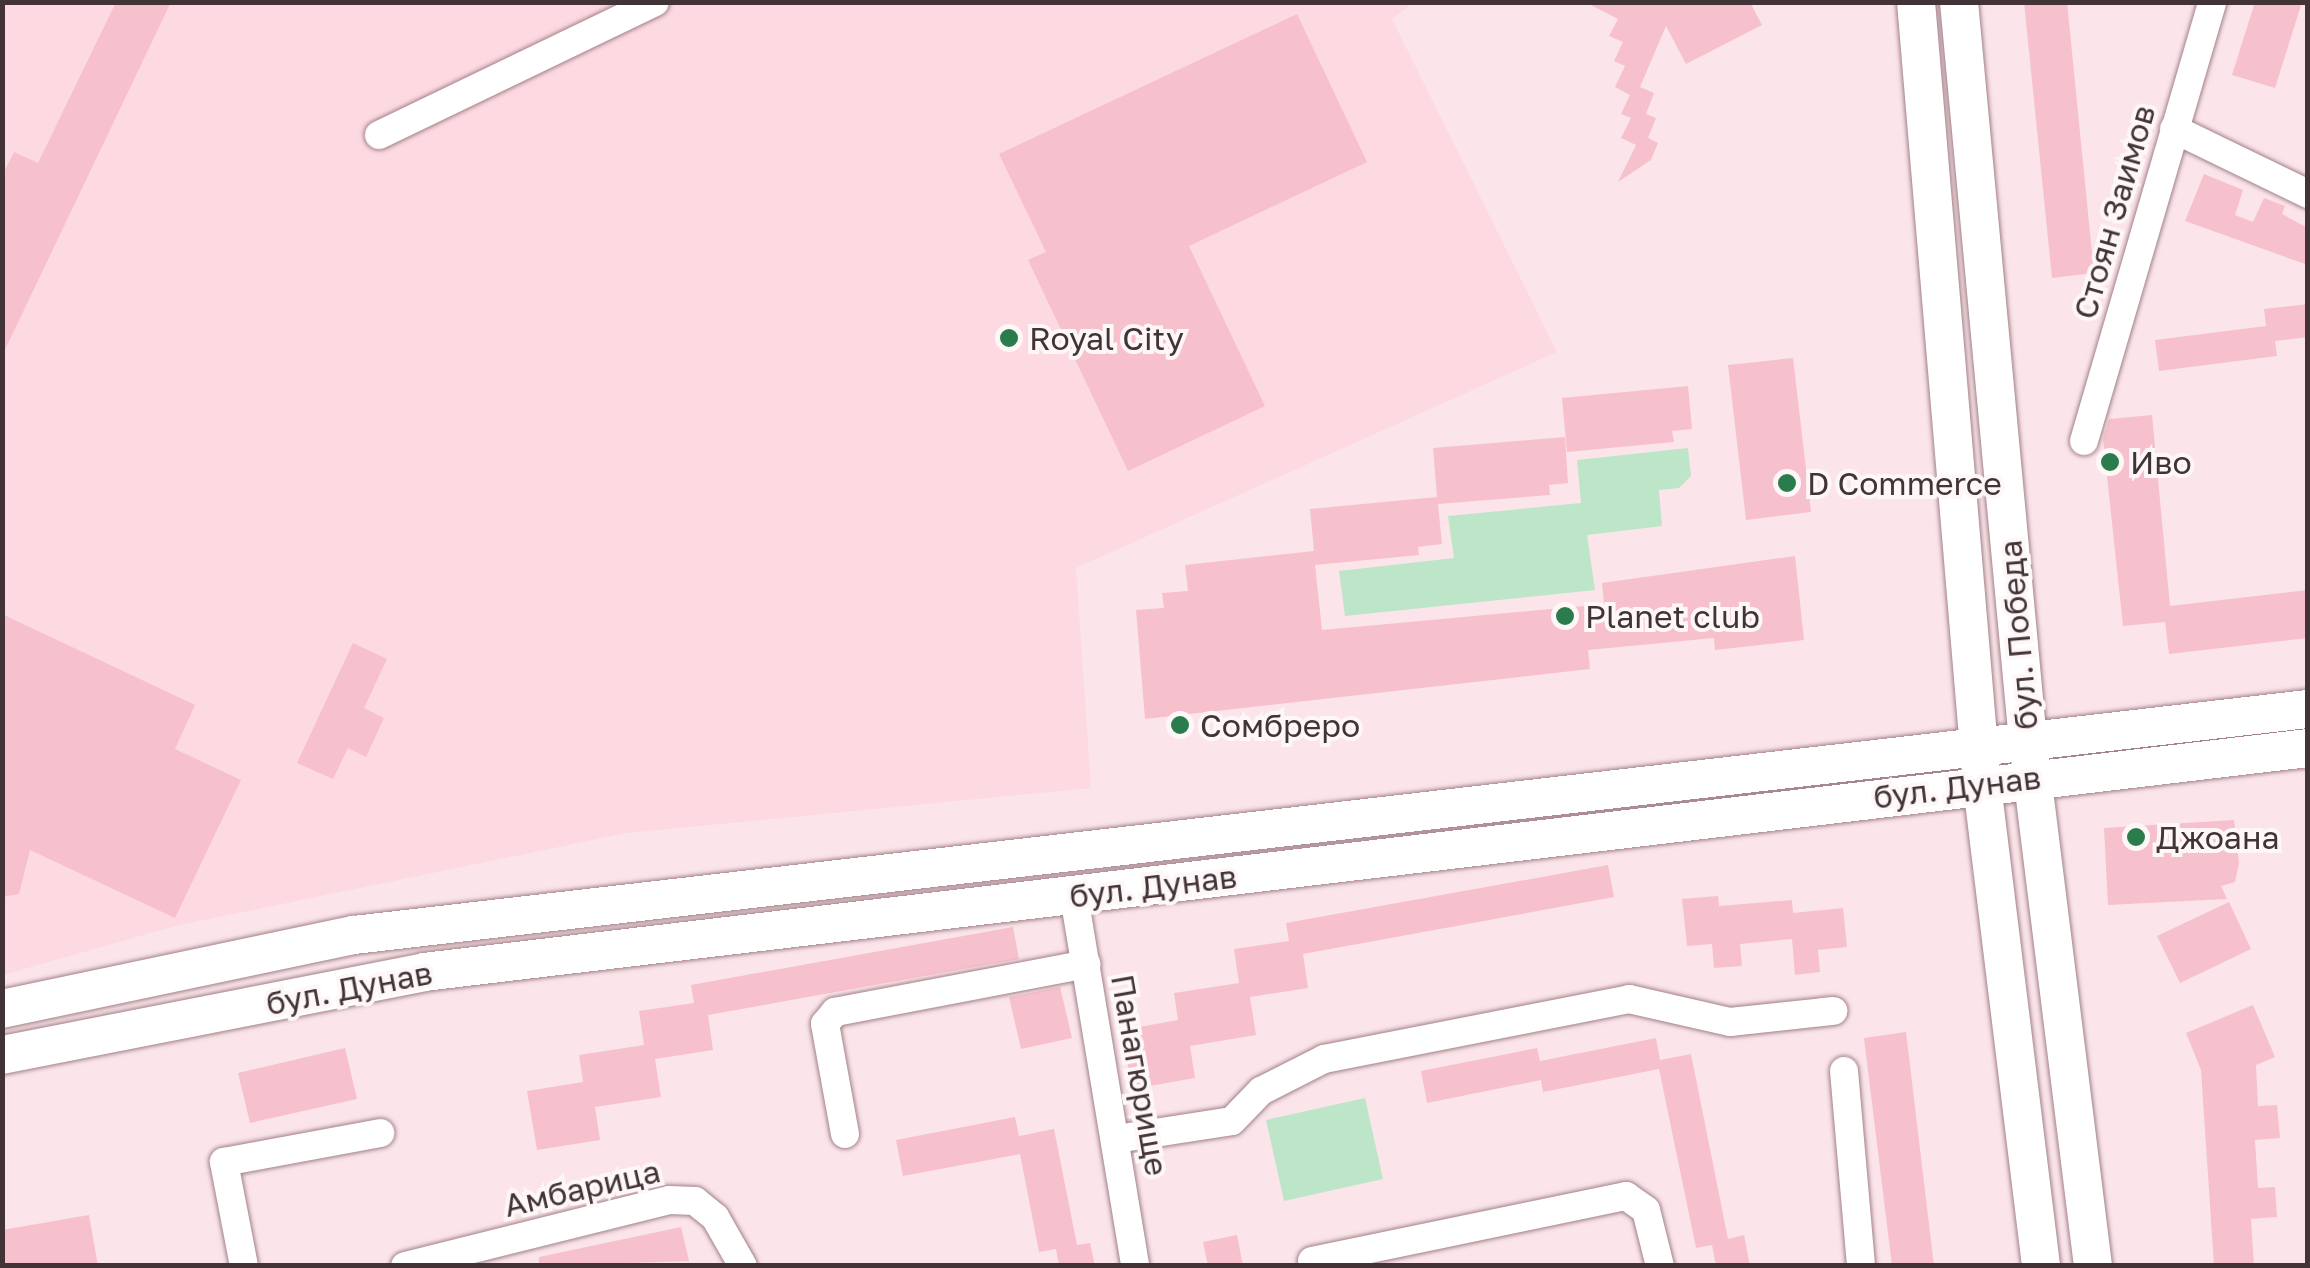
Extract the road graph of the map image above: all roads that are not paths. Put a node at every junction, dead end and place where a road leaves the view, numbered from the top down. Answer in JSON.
{"nodes":[{"id":1,"x":655,"y":2,"type":"edge"},
{"id":2,"x":1916,"y":2,"type":"edge"},
{"id":3,"x":1959,"y":2,"type":"edge"},
{"id":4,"x":2212,"y":2,"type":"edge"},
{"id":5,"x":2174,"y":130,"type":"junction"},
{"id":6,"x":378,"y":136,"type":"dead end"},
{"id":7,"x":2308,"y":194,"type":"edge"},
{"id":8,"x":2084,"y":441,"type":"dead end"},
{"id":9,"x":2308,"y":709,"type":"edge"},
{"id":10,"x":2308,"y":748,"type":"edge"},
{"id":11,"x":2030,"y":760,"type":"junction"},
{"id":12,"x":1980,"y":766,"type":"junction"},
{"id":13,"x":1074,"y":896,"type":"junction"},
{"id":14,"x":1086,"y":964,"type":"junction"},
{"id":15,"x":2,"y":1009,"type":"edge"},
{"id":16,"x":1833,"y":1011,"type":"dead end"},
{"id":17,"x":2,"y":1055,"type":"edge"},
{"id":18,"x":1844,"y":1071,"type":"dead end"},
{"id":19,"x":380,"y":1132,"type":"dead end"},
{"id":20,"x":845,"y":1134,"type":"dead end"},
{"id":21,"x":1116,"y":1139,"type":"junction"},
{"id":22,"x":1312,"y":1261,"type":"dead end"},
{"id":23,"x":244,"y":1266,"type":"edge"},
{"id":24,"x":405,"y":1266,"type":"edge"},
{"id":25,"x":743,"y":1266,"type":"edge"},
{"id":26,"x":1135,"y":1266,"type":"edge"},
{"id":27,"x":1660,"y":1266,"type":"edge"},
{"id":28,"x":1861,"y":1266,"type":"edge"},
{"id":29,"x":2041,"y":1266,"type":"edge"},
{"id":30,"x":2092,"y":1266,"type":"edge"}],
"edges":[{"from":1,"to":6,"type":"street"},
{"from":2,"to":12,"type":"main road","name":"бул. Победа"},
{"from":3,"to":11,"type":"main road","name":"бул. Победа"},
{"from":4,"to":5,"type":"street","name":"Стоян Заимов"},
{"from":5,"to":7,"type":"street"},
{"from":5,"to":8,"type":"street","name":"Стоян Заимов"},
{"from":9,"to":11,"type":"main road","name":"бул. Дунав"},
{"from":10,"to":11,"type":"main road","name":"бул. Дунав"},
{"from":11,"to":12,"type":"main road","name":"бул. Дунав"},
{"from":11,"to":30,"type":"main road","name":"бул. Победа"},
{"from":12,"to":13,"type":"main road","name":"бул. Дунав"},
{"from":12,"to":15,"type":"main road","name":"бул. Дунав"},
{"from":12,"to":29,"type":"main road","name":"бул. Победа"},
{"from":13,"to":14,"type":"street","name":"Панагюрище"},
{"from":13,"to":17,"type":"main road","name":"бул. Дунав"},
{"from":14,"to":20,"type":"street"},
{"from":14,"to":21,"type":"street","name":"Панагюрище"},
{"from":16,"to":21,"type":"street"},
{"from":18,"to":28,"type":"street"},
{"from":19,"to":23,"type":"street"},
{"from":21,"to":26,"type":"street","name":"Панагюрище"},
{"from":22,"to":27,"type":"street"},
{"from":24,"to":25,"type":"street","name":"Амбарица"}]}
